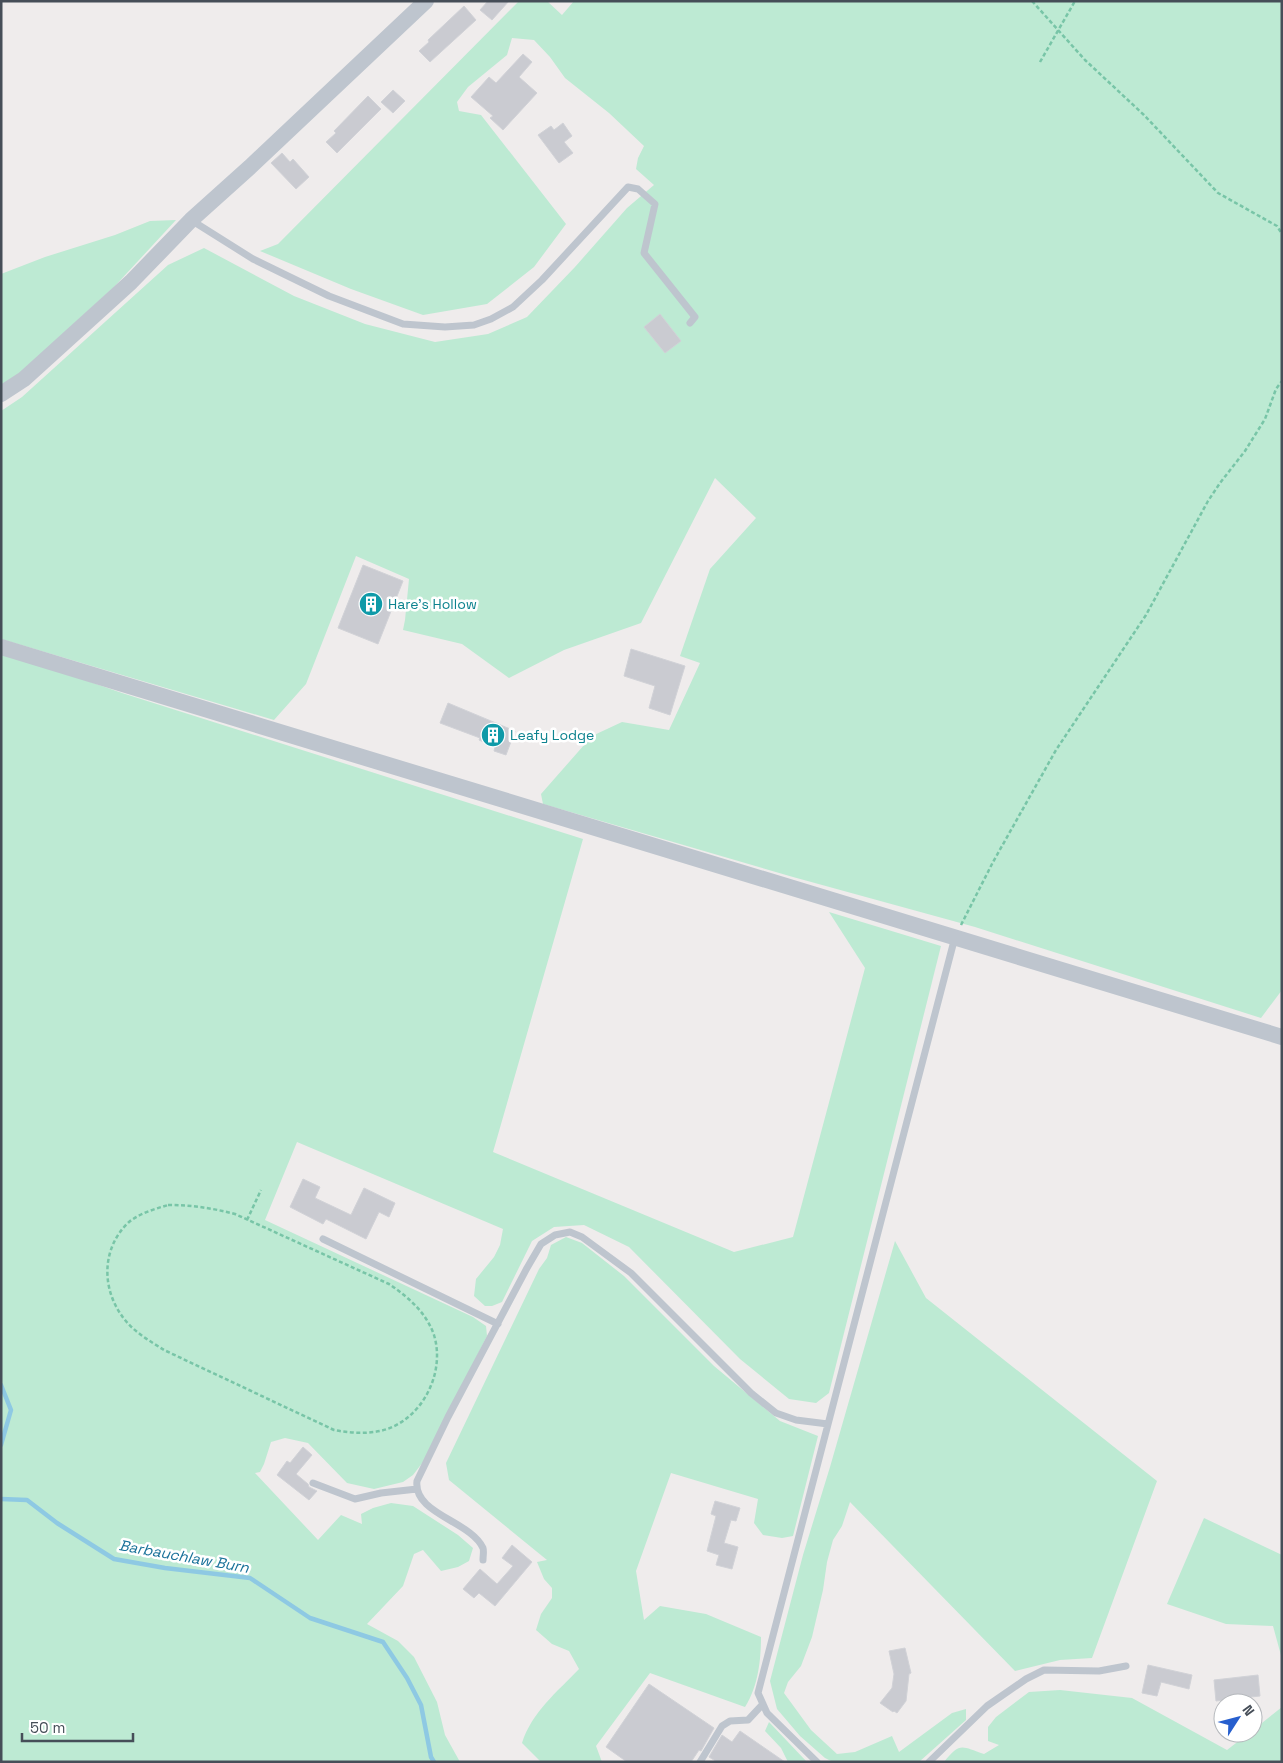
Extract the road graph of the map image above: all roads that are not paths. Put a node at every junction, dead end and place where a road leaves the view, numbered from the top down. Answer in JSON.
{"nodes":[{"id":1,"x":426,"y":1,"type":"edge"},
{"id":2,"x":191,"y":220,"type":"junction"},
{"id":3,"x":690,"y":323,"type":"dead end"},
{"id":4,"x":1,"y":394,"type":"edge"},
{"id":5,"x":1,"y":647,"type":"edge"},
{"id":6,"x":955,"y":937,"type":"junction"},
{"id":7,"x":1282,"y":1036,"type":"edge"},
{"id":8,"x":323,"y":1239,"type":"dead end"},
{"id":9,"x":498,"y":1324,"type":"junction"},
{"id":10,"x":828,"y":1424,"type":"junction"},
{"id":11,"x":314,"y":1483,"type":"dead end"},
{"id":12,"x":417,"y":1489,"type":"junction"},
{"id":13,"x":483,"y":1560,"type":"dead end"},
{"id":14,"x":1126,"y":1666,"type":"dead end"},
{"id":15,"x":764,"y":1704,"type":"junction"},
{"id":16,"x":700,"y":1762,"type":"edge"},
{"id":17,"x":817,"y":1762,"type":"edge"},
{"id":18,"x":929,"y":1762,"type":"edge"}],
"edges":[{"from":1,"to":2,"type":"street"},
{"from":2,"to":3,"type":"lane"},
{"from":2,"to":4,"type":"street"},
{"from":5,"to":6,"type":"street"},
{"from":6,"to":7,"type":"street"},
{"from":6,"to":10,"type":"lane"},
{"from":8,"to":9,"type":"lane"},
{"from":9,"to":10,"type":"lane"},
{"from":9,"to":12,"type":"lane"},
{"from":10,"to":15,"type":"lane"},
{"from":11,"to":12,"type":"lane"},
{"from":12,"to":13,"type":"lane"},
{"from":14,"to":18,"type":"lane"},
{"from":15,"to":16,"type":"lane"},
{"from":15,"to":17,"type":"lane"}]}
